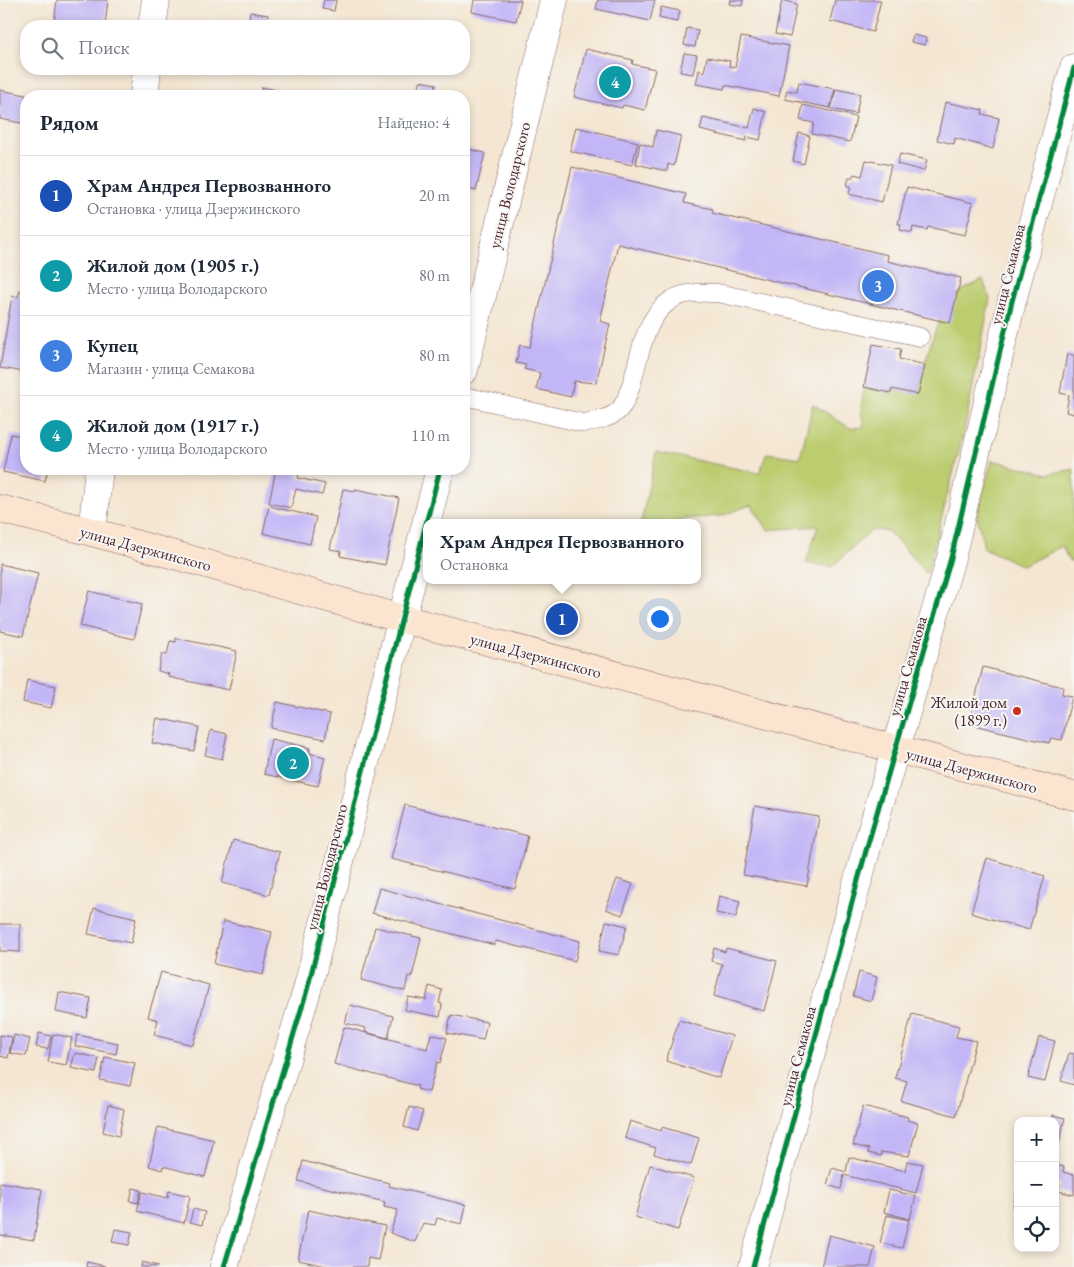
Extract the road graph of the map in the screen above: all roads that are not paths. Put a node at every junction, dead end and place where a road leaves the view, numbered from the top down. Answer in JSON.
{"nodes":[{"id":1,"x":156,"y":0,"type":"edge"},
{"id":2,"x":554,"y":0,"type":"edge"},
{"id":3,"x":153,"y":20,"type":"edge"},
{"id":4,"x":1074,"y":68,"type":"edge"},
{"id":5,"x":146,"y":75,"type":"edge"},
{"id":6,"x":145,"y":90,"type":"edge"},
{"id":7,"x":920,"y":337,"type":"dead end"},
{"id":8,"x":470,"y":345,"type":"edge"},
{"id":9,"x":470,"y":397,"type":"edge"},
{"id":10,"x":99,"y":475,"type":"edge"},
{"id":11,"x":439,"y":475,"type":"edge"},
{"id":12,"x":0,"y":509,"type":"edge"},
{"id":13,"x":428,"y":519,"type":"edge"},
{"id":14,"x":92,"y":532,"type":"junction"},
{"id":15,"x":423,"y":538,"type":"edge"},
{"id":16,"x":403,"y":620,"type":"junction"},
{"id":17,"x":895,"y":750,"type":"junction"},
{"id":18,"x":1074,"y":796,"type":"edge"},
{"id":19,"x":224,"y":1267,"type":"edge"},
{"id":20,"x":752,"y":1267,"type":"edge"}],
"edges":[{"from":1,"to":3,"type":"street"},
{"from":2,"to":8,"type":"street","name":"улица Володарского"},
{"from":4,"to":17,"type":"street","name":"улица Семакова"},
{"from":5,"to":6,"type":"street"},
{"from":7,"to":9,"type":"lane"},
{"from":10,"to":14,"type":"street"},
{"from":11,"to":13,"type":"street","name":"улица Володарского"},
{"from":12,"to":14,"type":"main road","name":"улица Дзержинского"},
{"from":14,"to":16,"type":"main road","name":"улица Дзержинского"},
{"from":15,"to":16,"type":"street","name":"улица Володарского"},
{"from":16,"to":17,"type":"main road","name":"улица Дзержинского"},
{"from":16,"to":19,"type":"street","name":"улица Володарского"},
{"from":17,"to":18,"type":"main road","name":"улица Дзержинского"},
{"from":17,"to":20,"type":"street","name":"улица Семакова"}]}
